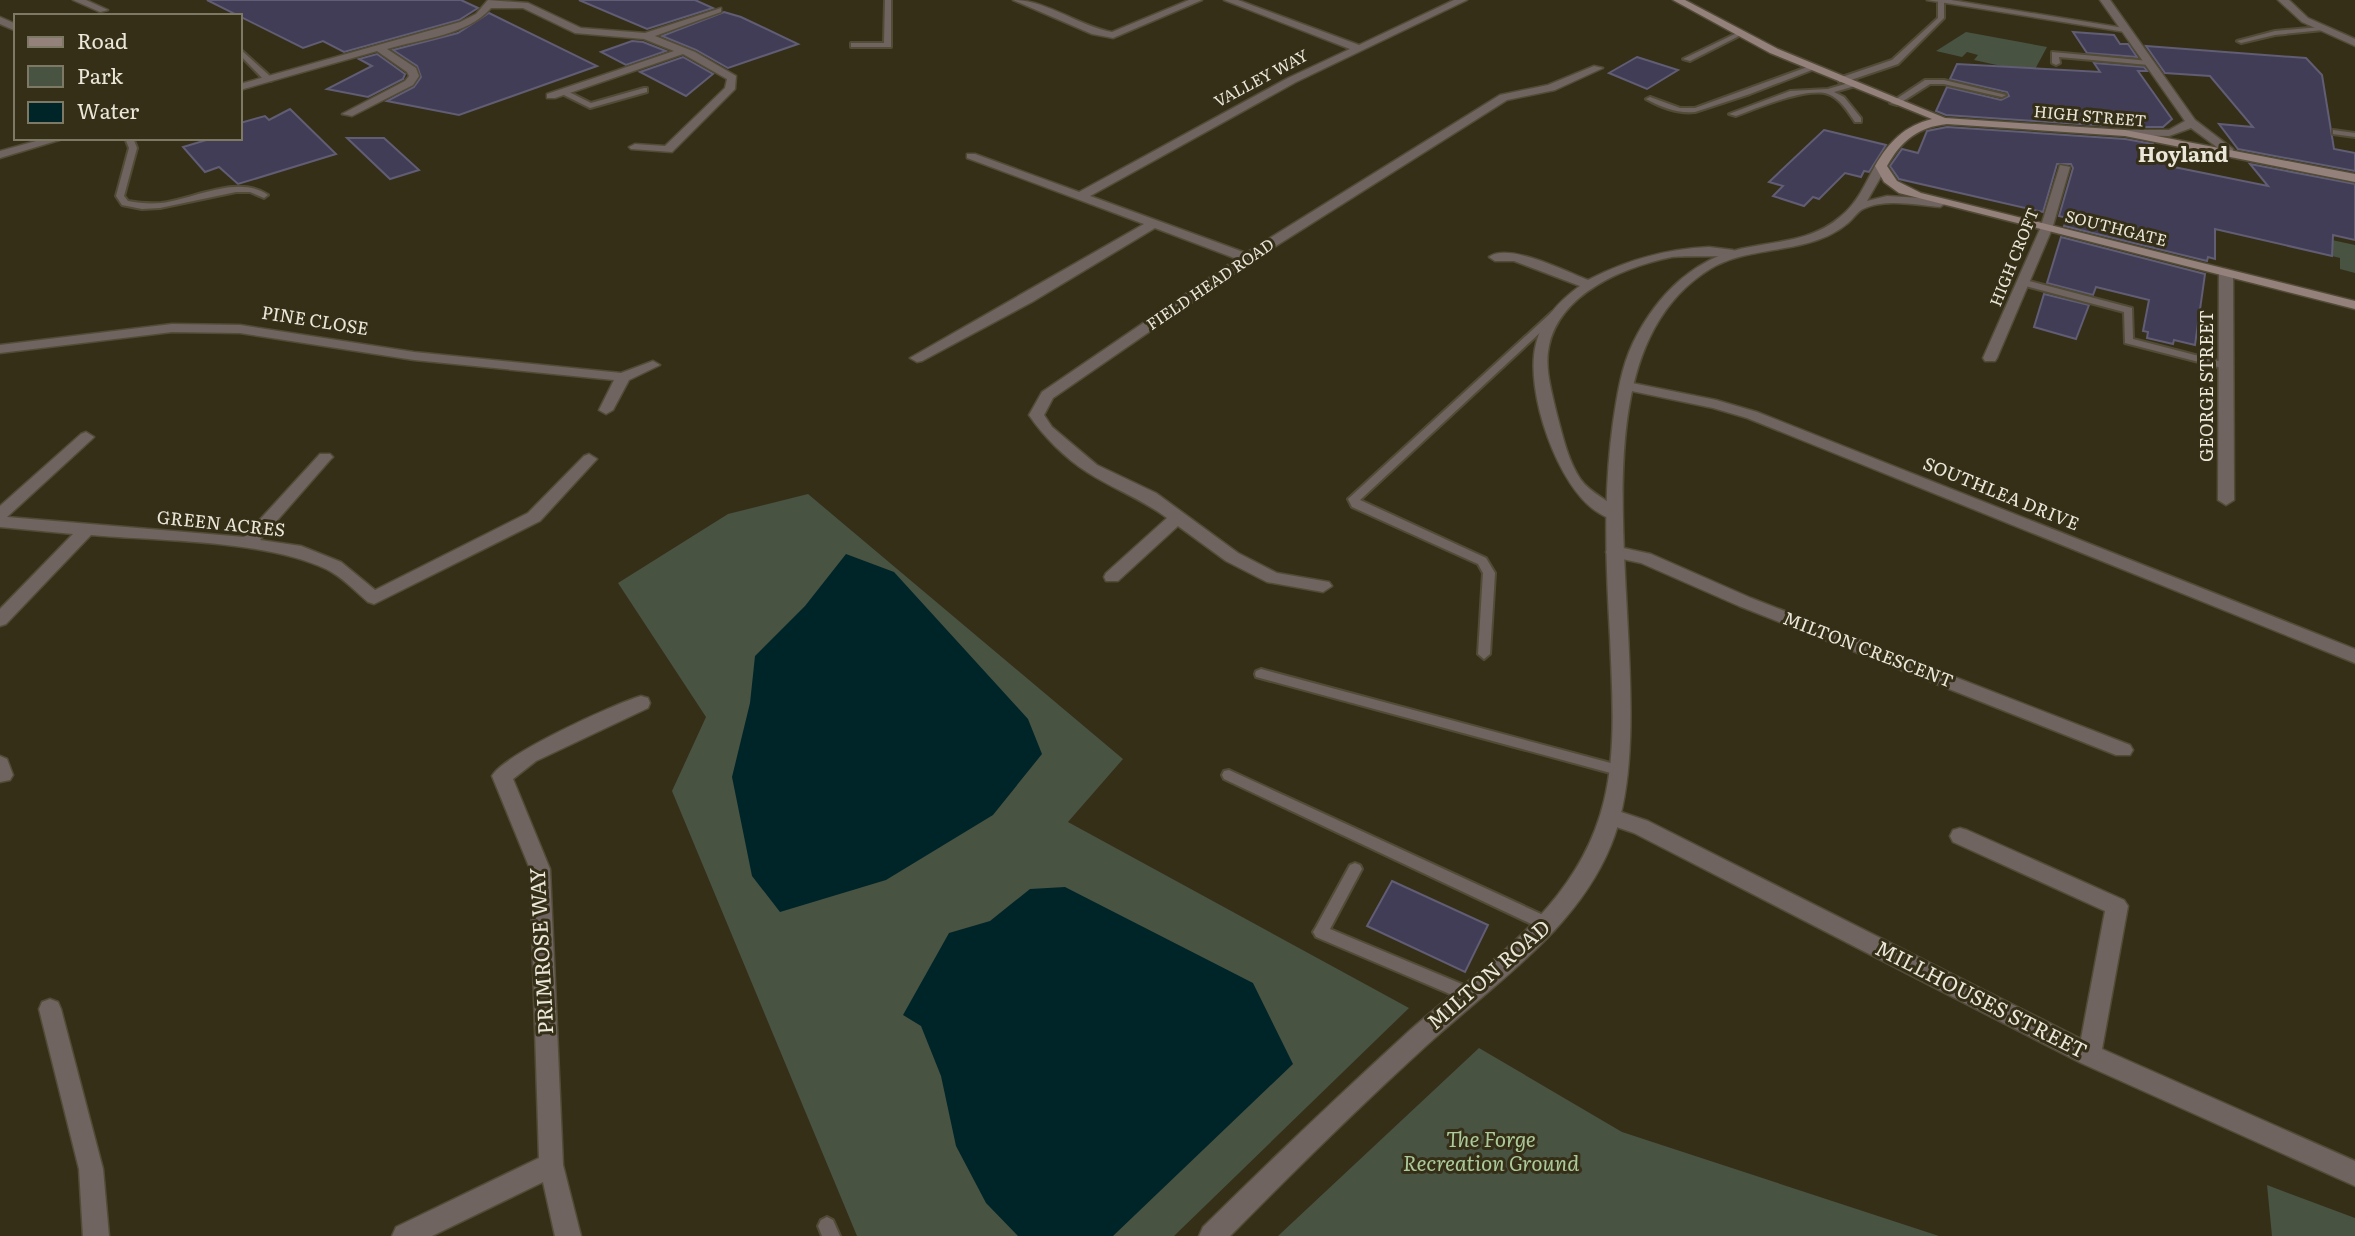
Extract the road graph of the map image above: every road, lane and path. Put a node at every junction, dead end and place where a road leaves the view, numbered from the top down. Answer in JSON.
{"nodes":[{"id":1,"x":78,"y":0,"type":"edge"},
{"id":2,"x":888,"y":0,"type":"edge"},
{"id":3,"x":1018,"y":0,"type":"edge"},
{"id":4,"x":1197,"y":0,"type":"edge"},
{"id":5,"x":1229,"y":0,"type":"edge"},
{"id":6,"x":1462,"y":0,"type":"edge"},
{"id":7,"x":1678,"y":0,"type":"edge"},
{"id":8,"x":2105,"y":0,"type":"edge"},
{"id":9,"x":2283,"y":0,"type":"edge"},
{"id":10,"x":1936,"y":1,"type":"edge"},
{"id":11,"x":529,"y":2,"type":"edge"},
{"id":12,"x":492,"y":3,"type":"edge"},
{"id":13,"x":718,"y":10,"type":"dead end"},
{"id":14,"x":79,"y":14,"type":"edge"},
{"id":15,"x":2125,"y":29,"type":"junction"},
{"id":16,"x":2321,"y":29,"type":"junction"},
{"id":17,"x":1739,"y":34,"type":"junction"},
{"id":18,"x":646,"y":36,"type":"junction"},
{"id":19,"x":2241,"y":41,"type":"dead end"},
{"id":20,"x":2355,"y":43,"type":"edge"},
{"id":21,"x":854,"y":44,"type":"dead end"},
{"id":22,"x":380,"y":48,"type":"junction"},
{"id":23,"x":1358,"y":48,"type":"junction"},
{"id":24,"x":683,"y":51,"type":"junction"},
{"id":25,"x":242,"y":53,"type":"edge"},
{"id":26,"x":1687,"y":60,"type":"dead end"},
{"id":27,"x":2056,"y":62,"type":"dead end"},
{"id":28,"x":2150,"y":63,"type":"junction"},
{"id":29,"x":1598,"y":68,"type":"dead end"},
{"id":30,"x":1813,"y":68,"type":"junction"},
{"id":31,"x":268,"y":79,"type":"junction"},
{"id":32,"x":1847,"y":82,"type":"junction"},
{"id":33,"x":242,"y":86,"type":"edge"},
{"id":34,"x":644,"y":90,"type":"dead end"},
{"id":35,"x":1828,"y":91,"type":"junction"},
{"id":36,"x":557,"y":94,"type":"joint"},
{"id":37,"x":2001,"y":95,"type":"dead end"},
{"id":38,"x":1650,"y":99,"type":"dead end"},
{"id":39,"x":1894,"y":103,"type":"junction"},
{"id":40,"x":348,"y":114,"type":"dead end"},
{"id":41,"x":1733,"y":114,"type":"dead end"},
{"id":42,"x":1858,"y":120,"type":"dead end"},
{"id":43,"x":1947,"y":121,"type":"junction"},
{"id":44,"x":2192,"y":122,"type":"junction"},
{"id":45,"x":1906,"y":132,"type":"junction"},
{"id":46,"x":2336,"y":132,"type":"dead end"},
{"id":47,"x":2125,"y":133,"type":"junction"},
{"id":48,"x":2355,"y":135,"type":"edge"},
{"id":49,"x":54,"y":140,"type":"edge"},
{"id":50,"x":130,"y":140,"type":"edge"},
{"id":51,"x":635,"y":147,"type":"dead end"},
{"id":52,"x":2229,"y":151,"type":"junction"},
{"id":53,"x":0,"y":155,"type":"edge"},
{"id":54,"x":971,"y":156,"type":"dead end"},
{"id":55,"x":1881,"y":166,"type":"junction"},
{"id":56,"x":2064,"y":167,"type":"dead end"},
{"id":57,"x":2355,"y":178,"type":"edge"},
{"id":58,"x":264,"y":195,"type":"dead end"},
{"id":59,"x":1080,"y":196,"type":"junction"},
{"id":60,"x":1940,"y":203,"type":"junction"},
{"id":61,"x":1859,"y":206,"type":"junction"},
{"id":62,"x":1153,"y":224,"type":"junction"},
{"id":63,"x":2046,"y":229,"type":"junction"},
{"id":64,"x":1733,"y":254,"type":"junction"},
{"id":65,"x":1495,"y":257,"type":"dead end"},
{"id":66,"x":1247,"y":258,"type":"junction"},
{"id":67,"x":2226,"y":272,"type":"junction"},
{"id":68,"x":2025,"y":283,"type":"junction"},
{"id":69,"x":1587,"y":284,"type":"junction"},
{"id":70,"x":2355,"y":305,"type":"edge"},
{"id":71,"x":1558,"y":311,"type":"junction"},
{"id":72,"x":0,"y":349,"type":"edge"},
{"id":73,"x":917,"y":358,"type":"dead end"},
{"id":74,"x":1990,"y":358,"type":"dead end"},
{"id":75,"x":653,"y":365,"type":"dead end"},
{"id":76,"x":2226,"y":366,"type":"junction"},
{"id":77,"x":624,"y":377,"type":"junction"},
{"id":78,"x":1627,"y":386,"type":"junction"},
{"id":79,"x":606,"y":410,"type":"dead end"},
{"id":80,"x":86,"y":437,"type":"dead end"},
{"id":81,"x":325,"y":457,"type":"dead end"},
{"id":82,"x":589,"y":459,"type":"dead end"},
{"id":83,"x":2226,"y":500,"type":"dead end"},
{"id":84,"x":1613,"y":514,"type":"junction"},
{"id":85,"x":0,"y":515,"type":"edge"},
{"id":86,"x":1178,"y":517,"type":"junction"},
{"id":87,"x":0,"y":522,"type":"edge"},
{"id":88,"x":86,"y":530,"type":"junction"},
{"id":89,"x":248,"y":543,"type":"junction"},
{"id":90,"x":1614,"y":552,"type":"junction"},
{"id":91,"x":1112,"y":578,"type":"dead end"},
{"id":92,"x":1323,"y":586,"type":"dead end"},
{"id":93,"x":0,"y":620,"type":"edge"},
{"id":94,"x":1484,"y":654,"type":"dead end"},
{"id":95,"x":2355,"y":656,"type":"edge"},
{"id":96,"x":1261,"y":674,"type":"dead end"},
{"id":97,"x":640,"y":703,"type":"dead end"},
{"id":98,"x":2123,"y":750,"type":"dead end"},
{"id":99,"x":1618,"y":770,"type":"junction"},
{"id":100,"x":1229,"y":775,"type":"dead end"},
{"id":101,"x":1612,"y":817,"type":"junction"},
{"id":102,"x":1960,"y":836,"type":"dead end"},
{"id":103,"x":1355,"y":869,"type":"dead end"},
{"id":104,"x":1550,"y":925,"type":"junction"},
{"id":105,"x":1470,"y":995,"type":"junction"},
{"id":106,"x":50,"y":1009,"type":"dead end"},
{"id":107,"x":2089,"y":1055,"type":"junction"},
{"id":108,"x":551,"y":1165,"type":"junction"},
{"id":109,"x":2355,"y":1174,"type":"edge"},
{"id":110,"x":96,"y":1236,"type":"edge"},
{"id":111,"x":405,"y":1236,"type":"edge"},
{"id":112,"x":568,"y":1236,"type":"edge"},
{"id":113,"x":1212,"y":1236,"type":"edge"}],
"edges":[{"from":1,"to":14,"type":"street"},
{"from":2,"to":21,"type":"lane"},
{"from":3,"to":4,"type":"street"},
{"from":5,"to":23,"type":"street"},
{"from":6,"to":23,"type":"street","name":"VALLEY WAY"},
{"from":7,"to":17,"type":"main road"},
{"from":8,"to":15,"type":"street"},
{"from":9,"to":16,"type":"street"},
{"from":10,"to":15,"type":"street"},
{"from":10,"to":32,"type":"lane"},
{"from":11,"to":12,"type":"street"},
{"from":11,"to":18,"type":"street"},
{"from":12,"to":22,"type":"street"},
{"from":13,"to":18,"type":"street"},
{"from":15,"to":28,"type":"street"},
{"from":16,"to":19,"type":"lane"},
{"from":16,"to":20,"type":"street"},
{"from":17,"to":26,"type":"lane"},
{"from":17,"to":30,"type":"main road"},
{"from":18,"to":24,"type":"street"},
{"from":22,"to":31,"type":"street"},
{"from":22,"to":40,"type":"street"},
{"from":23,"to":59,"type":"street","name":"VALLEY WAY"},
{"from":24,"to":36,"type":"street"},
{"from":24,"to":51,"type":"street"},
{"from":25,"to":31,"type":"lane"},
{"from":27,"to":28,"type":"lane"},
{"from":28,"to":44,"type":"street"},
{"from":29,"to":66,"type":"street","name":"FIELD HEAD ROAD"},
{"from":30,"to":32,"type":"main road"},
{"from":30,"to":38,"type":"lane"},
{"from":31,"to":33,"type":"street"},
{"from":32,"to":35,"type":"lane"},
{"from":32,"to":39,"type":"main road"},
{"from":34,"to":36,"type":"lane"},
{"from":35,"to":41,"type":"lane"},
{"from":35,"to":42,"type":"lane"},
{"from":37,"to":39,"type":"lane"},
{"from":39,"to":43,"type":"main road"},
{"from":39,"to":45,"type":"main road"},
{"from":43,"to":45,"type":"main road"},
{"from":43,"to":47,"type":"main road","name":"HIGH STREET"},
{"from":44,"to":47,"type":"street"},
{"from":44,"to":52,"type":"street"},
{"from":45,"to":55,"type":"main road","name":"MILTON ROAD"},
{"from":46,"to":48,"type":"lane"},
{"from":47,"to":52,"type":"main road","name":"HIGH STREET"},
{"from":49,"to":53,"type":"street"},
{"from":50,"to":58,"type":"lane"},
{"from":52,"to":57,"type":"main road","name":"HIGH STREET"},
{"from":54,"to":59,"type":"street"},
{"from":55,"to":60,"type":"main road","name":"SOUTHGATE"},
{"from":55,"to":61,"type":"street","name":"MILTON ROAD"},
{"from":56,"to":63,"type":"street","name":"HIGH CROFT"},
{"from":59,"to":62,"type":"street"},
{"from":60,"to":61,"type":"street","name":"MILTON ROAD"},
{"from":60,"to":63,"type":"main road","name":"SOUTHGATE"},
{"from":61,"to":64,"type":"street","name":"MILTON ROAD"},
{"from":62,"to":66,"type":"street"},
{"from":62,"to":73,"type":"street"},
{"from":63,"to":67,"type":"main road","name":"SOUTHGATE"},
{"from":63,"to":68,"type":"street","name":"HIGH CROFT"},
{"from":64,"to":69,"type":"street","name":"MILTON ROAD"},
{"from":64,"to":78,"type":"street","name":"MILTON ROAD"},
{"from":65,"to":69,"type":"street"},
{"from":66,"to":86,"type":"street","name":"FIELD HEAD ROAD"},
{"from":67,"to":70,"type":"main road","name":"SOUTHGATE"},
{"from":67,"to":76,"type":"street","name":"GEORGE STREET"},
{"from":68,"to":74,"type":"street","name":"HIGH CROFT"},
{"from":68,"to":76,"type":"lane"},
{"from":69,"to":71,"type":"street","name":"MILTON ROAD"},
{"from":71,"to":84,"type":"street","name":"MILTON ROAD"},
{"from":71,"to":94,"type":"lane"},
{"from":72,"to":77,"type":"street","name":"PINE CLOSE"},
{"from":75,"to":77,"type":"street","name":"PINE CLOSE"},
{"from":76,"to":83,"type":"street","name":"GEORGE STREET"},
{"from":77,"to":79,"type":"street"},
{"from":78,"to":84,"type":"street","name":"MILTON ROAD"},
{"from":78,"to":95,"type":"street","name":"SOUTHLEA DRIVE"},
{"from":80,"to":85,"type":"street"},
{"from":81,"to":89,"type":"street"},
{"from":82,"to":89,"type":"street","name":"GREEN ACRES"},
{"from":84,"to":90,"type":"street","name":"MILTON ROAD"},
{"from":86,"to":91,"type":"street"},
{"from":86,"to":92,"type":"street","name":"FIELD HEAD ROAD"},
{"from":87,"to":88,"type":"street","name":"GREEN ACRES"},
{"from":88,"to":89,"type":"street","name":"GREEN ACRES"},
{"from":88,"to":93,"type":"street"},
{"from":90,"to":98,"type":"street","name":"MILTON CRESCENT"},
{"from":90,"to":99,"type":"street","name":"MILTON ROAD"},
{"from":96,"to":99,"type":"lane"},
{"from":97,"to":108,"type":"street","name":"PRIMROSE WAY"},
{"from":99,"to":101,"type":"street","name":"MILTON ROAD"},
{"from":100,"to":104,"type":"lane"},
{"from":101,"to":104,"type":"street","name":"MILTON ROAD"},
{"from":101,"to":107,"type":"street","name":"MILLHOUSES STREET"},
{"from":102,"to":107,"type":"street"},
{"from":103,"to":105,"type":"lane"},
{"from":104,"to":105,"type":"street","name":"MILTON ROAD"},
{"from":105,"to":113,"type":"street","name":"MILTON ROAD"},
{"from":106,"to":110,"type":"street"},
{"from":107,"to":109,"type":"street","name":"MILLHOUSES STREET"},
{"from":108,"to":111,"type":"street"},
{"from":108,"to":112,"type":"street","name":"PRIMROSE WAY"}]}
